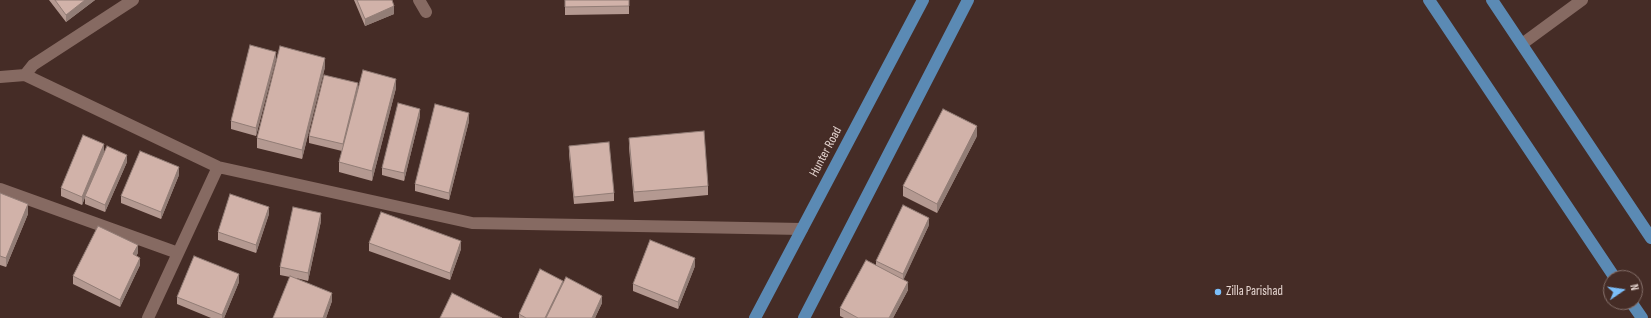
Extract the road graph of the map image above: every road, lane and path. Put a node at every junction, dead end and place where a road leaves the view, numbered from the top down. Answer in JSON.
{"nodes":[{"id":1,"x":133,"y":0,"type":"edge"},
{"id":2,"x":419,"y":0,"type":"edge"},
{"id":3,"x":923,"y":0,"type":"edge"},
{"id":4,"x":968,"y":0,"type":"edge"},
{"id":5,"x":1429,"y":0,"type":"edge"},
{"id":6,"x":1492,"y":0,"type":"edge"},
{"id":7,"x":1582,"y":0,"type":"edge"},
{"id":8,"x":426,"y":12,"type":"dead end"},
{"id":9,"x":1522,"y":44,"type":"junction"},
{"id":10,"x":25,"y":75,"type":"junction"},
{"id":11,"x":0,"y":77,"type":"edge"},
{"id":12,"x":218,"y":167,"type":"junction"},
{"id":13,"x":0,"y":189,"type":"edge"},
{"id":14,"x":802,"y":229,"type":"junction"},
{"id":15,"x":1651,"y":238,"type":"edge"},
{"id":16,"x":178,"y":253,"type":"junction"},
{"id":17,"x":1610,"y":270,"type":"edge"},
{"id":18,"x":148,"y":318,"type":"edge"},
{"id":19,"x":755,"y":318,"type":"edge"},
{"id":20,"x":804,"y":318,"type":"edge"}],
"edges":[{"from":1,"to":10,"type":"street"},
{"from":2,"to":8,"type":"street"},
{"from":3,"to":14,"type":"main road","name":"Hunter Road"},
{"from":4,"to":20,"type":"main road"},
{"from":5,"to":17,"type":"main road"},
{"from":6,"to":9,"type":"main road"},
{"from":7,"to":9,"type":"street"},
{"from":9,"to":15,"type":"main road"},
{"from":10,"to":11,"type":"street"},
{"from":10,"to":12,"type":"street"},
{"from":12,"to":14,"type":"street"},
{"from":12,"to":16,"type":"street"},
{"from":13,"to":16,"type":"street"},
{"from":14,"to":19,"type":"main road","name":"Hunter Road"},
{"from":16,"to":18,"type":"street"}]}
